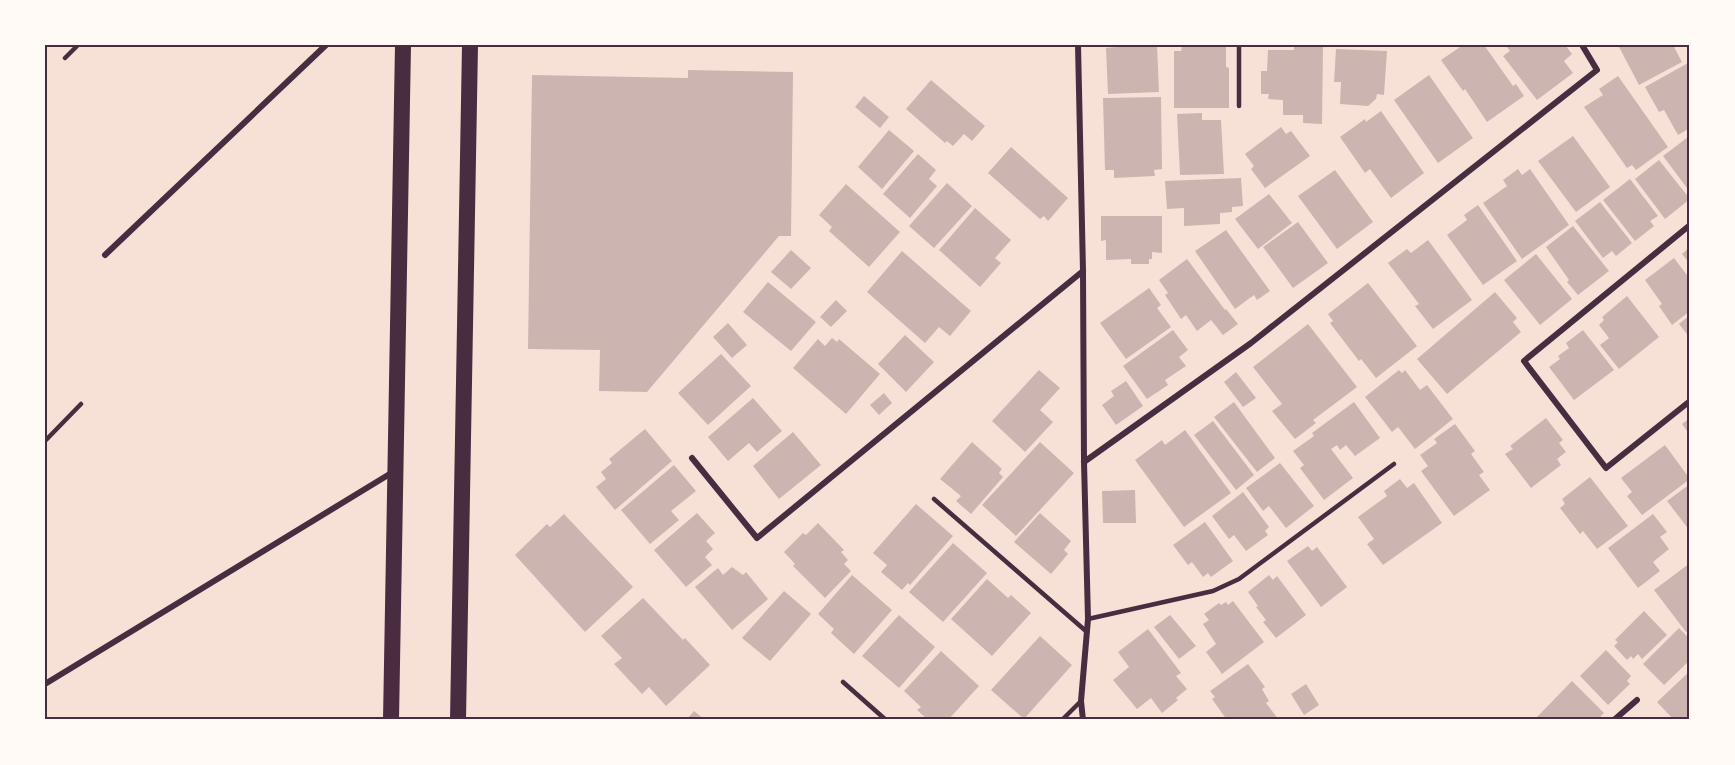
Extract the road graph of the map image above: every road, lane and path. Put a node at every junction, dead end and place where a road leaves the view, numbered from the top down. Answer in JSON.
{"nodes":[{"id":1,"x":78,"y":45,"type":"edge"},
{"id":2,"x":326,"y":45,"type":"edge"},
{"id":3,"x":404,"y":45,"type":"edge"},
{"id":4,"x":470,"y":45,"type":"edge"},
{"id":5,"x":1078,"y":45,"type":"edge"},
{"id":6,"x":1239,"y":45,"type":"edge"},
{"id":7,"x":1582,"y":45,"type":"edge"},
{"id":8,"x":65,"y":58,"type":"dead end"},
{"id":9,"x":1239,"y":106,"type":"dead end"},
{"id":10,"x":1690,"y":225,"type":"edge"},
{"id":11,"x":105,"y":255,"type":"dead end"},
{"id":12,"x":1083,"y":271,"type":"junction"},
{"id":13,"x":1690,"y":401,"type":"edge"},
{"id":14,"x":81,"y":404,"type":"dead end"},
{"id":15,"x":45,"y":441,"type":"edge"},
{"id":16,"x":692,"y":458,"type":"dead end"},
{"id":17,"x":1084,"y":462,"type":"junction"},
{"id":18,"x":1394,"y":464,"type":"dead end"},
{"id":19,"x":394,"y":471,"type":"junction"},
{"id":20,"x":934,"y":499,"type":"dead end"},
{"id":21,"x":1088,"y":620,"type":"junction"},
{"id":22,"x":1087,"y":632,"type":"junction"},
{"id":23,"x":843,"y":682,"type":"dead end"},
{"id":24,"x":45,"y":684,"type":"edge"},
{"id":25,"x":1637,"y":700,"type":"dead end"},
{"id":26,"x":1081,"y":701,"type":"junction"},
{"id":27,"x":391,"y":720,"type":"edge"},
{"id":28,"x":458,"y":720,"type":"edge"},
{"id":29,"x":886,"y":720,"type":"edge"},
{"id":30,"x":1062,"y":720,"type":"edge"},
{"id":31,"x":1083,"y":720,"type":"edge"},
{"id":32,"x":1614,"y":720,"type":"edge"}],
"edges":[{"from":1,"to":8,"type":"lane"},
{"from":2,"to":11,"type":"street"},
{"from":3,"to":19,"type":"highway"},
{"from":4,"to":28,"type":"highway"},
{"from":5,"to":12,"type":"street"},
{"from":6,"to":9,"type":"lane"},
{"from":7,"to":17,"type":"street"},
{"from":10,"to":13,"type":"street"},
{"from":12,"to":16,"type":"street"},
{"from":12,"to":17,"type":"street"},
{"from":14,"to":15,"type":"lane"},
{"from":17,"to":21,"type":"street"},
{"from":18,"to":21,"type":"lane"},
{"from":19,"to":24,"type":"street"},
{"from":19,"to":27,"type":"highway"},
{"from":20,"to":22,"type":"lane"},
{"from":21,"to":22,"type":"street"},
{"from":22,"to":26,"type":"street"},
{"from":23,"to":29,"type":"lane"},
{"from":25,"to":32,"type":"street"},
{"from":26,"to":30,"type":"lane"},
{"from":26,"to":31,"type":"street"}]}
